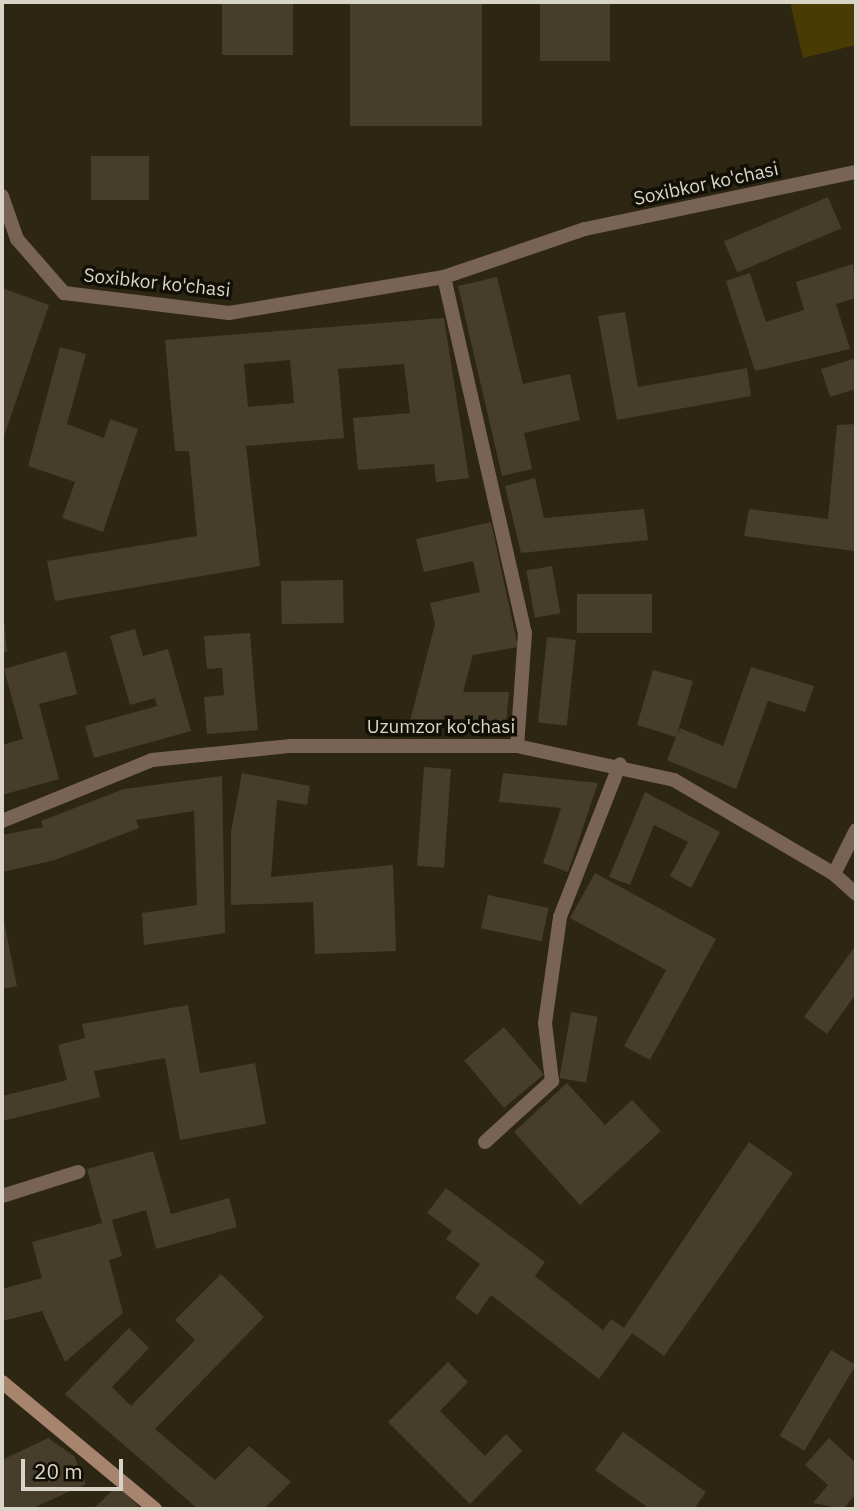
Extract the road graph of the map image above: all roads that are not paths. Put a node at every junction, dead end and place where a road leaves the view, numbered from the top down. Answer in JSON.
{"nodes":[{"id":1,"x":856,"y":172,"type":"edge"},
{"id":2,"x":2,"y":196,"type":"edge"},
{"id":3,"x":444,"y":276,"type":"junction"},
{"id":4,"x":517,"y":746,"type":"junction"},
{"id":5,"x":620,"y":764,"type":"junction"},
{"id":6,"x":2,"y":821,"type":"edge"},
{"id":7,"x":856,"y":830,"type":"edge"},
{"id":8,"x":834,"y":874,"type":"junction"},
{"id":9,"x":856,"y":894,"type":"edge"},
{"id":10,"x":485,"y":1142,"type":"dead end"},
{"id":11,"x":78,"y":1172,"type":"dead end"},
{"id":12,"x":2,"y":1196,"type":"edge"},
{"id":13,"x":2,"y":1382,"type":"edge"},
{"id":14,"x":155,"y":1509,"type":"edge"}],
"edges":[{"from":1,"to":3,"type":"street","name":"Soxibkor ko'chasi"},
{"from":2,"to":3,"type":"street","name":"Soxibkor ko'chasi"},
{"from":3,"to":4,"type":"street"},
{"from":4,"to":5,"type":"street","name":"Uzumzor ko'chasi"},
{"from":4,"to":6,"type":"street","name":"Uzumzor ko'chasi"},
{"from":5,"to":8,"type":"street","name":"Uzumzor ko'chasi"},
{"from":5,"to":10,"type":"street"},
{"from":7,"to":8,"type":"street"},
{"from":8,"to":9,"type":"street","name":"Uzumzor ko'chasi"},
{"from":11,"to":12,"type":"street"},
{"from":13,"to":14,"type":"street"}]}
